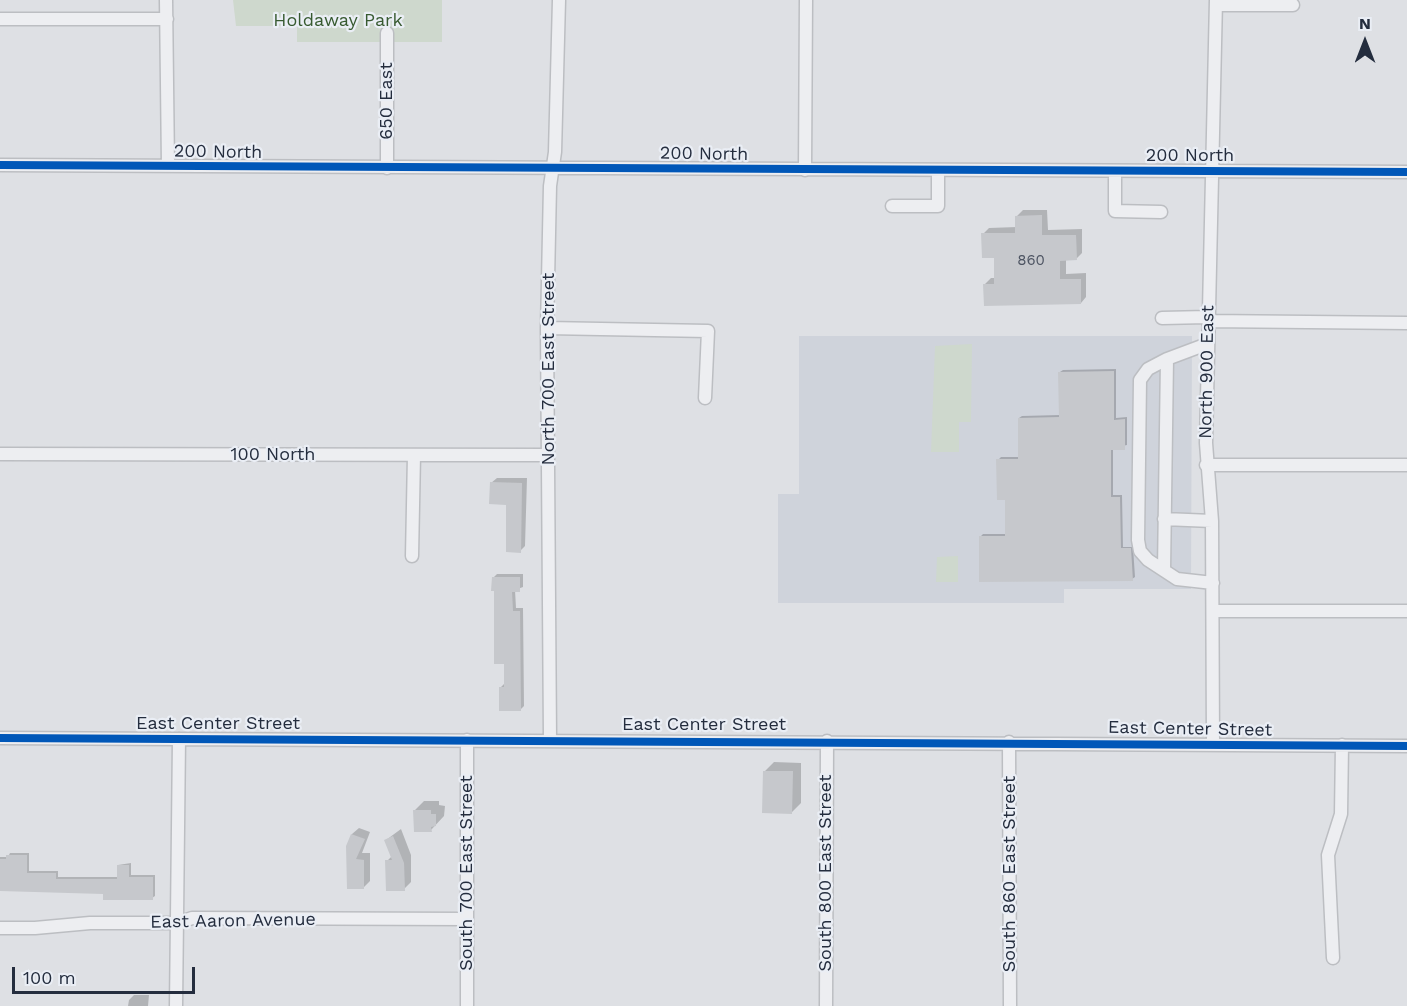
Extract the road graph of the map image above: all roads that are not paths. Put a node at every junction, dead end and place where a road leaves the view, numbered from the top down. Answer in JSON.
{"nodes":[{"id":1,"x":166,"y":0,"type":"edge"},
{"id":2,"x":559,"y":0,"type":"edge"},
{"id":3,"x":806,"y":0,"type":"edge"},
{"id":4,"x":1216,"y":2,"type":"edge"},
{"id":5,"x":1293,"y":5,"type":"dead end"},
{"id":6,"x":0,"y":19,"type":"edge"},
{"id":7,"x":167,"y":19,"type":"junction"},
{"id":8,"x":387,"y":33,"type":"dead end"},
{"id":9,"x":0,"y":165,"type":"edge"},
{"id":10,"x":168,"y":166,"type":"junction"},
{"id":11,"x":387,"y":168,"type":"junction"},
{"id":12,"x":552,"y":168,"type":"junction"},
{"id":13,"x":805,"y":170,"type":"junction"},
{"id":14,"x":938,"y":171,"type":"junction"},
{"id":15,"x":1115,"y":171,"type":"junction"},
{"id":16,"x":1212,"y":171,"type":"junction"},
{"id":17,"x":1407,"y":172,"type":"edge"},
{"id":18,"x":892,"y":206,"type":"dead end"},
{"id":19,"x":1161,"y":212,"type":"dead end"},
{"id":20,"x":1162,"y":318,"type":"dead end"},
{"id":21,"x":1208,"y":319,"type":"junction"},
{"id":22,"x":1407,"y":323,"type":"edge"},
{"id":23,"x":547,"y":328,"type":"junction"},
{"id":24,"x":1207,"y":344,"type":"junction"},
{"id":25,"x":1167,"y":359,"type":"junction"},
{"id":26,"x":705,"y":398,"type":"dead end"},
{"id":27,"x":0,"y":454,"type":"edge"},
{"id":28,"x":414,"y":455,"type":"junction"},
{"id":29,"x":547,"y":455,"type":"junction"},
{"id":30,"x":1206,"y":465,"type":"junction"},
{"id":31,"x":1407,"y":465,"type":"edge"},
{"id":32,"x":1164,"y":519,"type":"junction"},
{"id":33,"x":1212,"y":521,"type":"junction"},
{"id":34,"x":412,"y":556,"type":"dead end"},
{"id":35,"x":1164,"y":570,"type":"junction"},
{"id":36,"x":1213,"y":583,"type":"junction"},
{"id":37,"x":1214,"y":611,"type":"junction"},
{"id":38,"x":1407,"y":611,"type":"edge"},
{"id":39,"x":0,"y":738,"type":"edge"},
{"id":40,"x":179,"y":739,"type":"junction"},
{"id":41,"x":550,"y":739,"type":"junction"},
{"id":42,"x":467,"y":740,"type":"junction"},
{"id":43,"x":827,"y":741,"type":"junction"},
{"id":44,"x":1009,"y":742,"type":"junction"},
{"id":45,"x":1213,"y":744,"type":"junction"},
{"id":46,"x":1342,"y":745,"type":"junction"},
{"id":47,"x":1407,"y":746,"type":"edge"},
{"id":48,"x":466,"y":919,"type":"junction"},
{"id":49,"x":178,"y":922,"type":"junction"},
{"id":50,"x":0,"y":928,"type":"edge"},
{"id":51,"x":1333,"y":958,"type":"dead end"},
{"id":52,"x":176,"y":1006,"type":"edge"},
{"id":53,"x":467,"y":1006,"type":"edge"},
{"id":54,"x":826,"y":1006,"type":"edge"},
{"id":55,"x":1010,"y":1006,"type":"edge"}],
"edges":[{"from":1,"to":7,"type":"street"},
{"from":2,"to":12,"type":"street","name":"North 700 East Street"},
{"from":3,"to":13,"type":"street"},
{"from":4,"to":5,"type":"street"},
{"from":4,"to":16,"type":"street","name":"North 900 East"},
{"from":6,"to":7,"type":"street"},
{"from":7,"to":10,"type":"street"},
{"from":8,"to":11,"type":"street","name":"650 East"},
{"from":9,"to":10,"type":"street","name":"200 North"},
{"from":10,"to":11,"type":"street","name":"200 North"},
{"from":11,"to":12,"type":"street","name":"200 North"},
{"from":12,"to":13,"type":"street","name":"200 North"},
{"from":12,"to":23,"type":"street","name":"North 700 East Street"},
{"from":13,"to":14,"type":"street","name":"200 North"},
{"from":14,"to":15,"type":"street","name":"200 North"},
{"from":14,"to":18,"type":"street"},
{"from":15,"to":16,"type":"street","name":"200 North"},
{"from":15,"to":19,"type":"street"},
{"from":16,"to":17,"type":"street","name":"200 North"},
{"from":16,"to":21,"type":"street","name":"North 900 East"},
{"from":20,"to":21,"type":"street"},
{"from":21,"to":22,"type":"street"},
{"from":21,"to":24,"type":"street","name":"North 900 East"},
{"from":23,"to":26,"type":"street"},
{"from":23,"to":29,"type":"street","name":"North 700 East Street"},
{"from":24,"to":25,"type":"street"},
{"from":24,"to":30,"type":"street","name":"North 900 East"},
{"from":25,"to":32,"type":"street"},
{"from":25,"to":35,"type":"street"},
{"from":27,"to":28,"type":"street","name":"100 North"},
{"from":28,"to":29,"type":"street","name":"100 North"},
{"from":28,"to":34,"type":"street"},
{"from":29,"to":41,"type":"street","name":"North 700 East Street"},
{"from":30,"to":31,"type":"street"},
{"from":30,"to":33,"type":"street","name":"North 900 East"},
{"from":32,"to":33,"type":"street"},
{"from":32,"to":35,"type":"street"},
{"from":33,"to":36,"type":"street","name":"North 900 East"},
{"from":35,"to":36,"type":"street"},
{"from":36,"to":37,"type":"street","name":"North 900 East"},
{"from":37,"to":38,"type":"street"},
{"from":37,"to":45,"type":"street","name":"North 900 East"},
{"from":39,"to":40,"type":"street","name":"East Center Street"},
{"from":40,"to":42,"type":"street","name":"East Center Street"},
{"from":40,"to":49,"type":"street"},
{"from":41,"to":42,"type":"street","name":"East Center Street"},
{"from":41,"to":43,"type":"street","name":"East Center Street"},
{"from":42,"to":48,"type":"street","name":"South 700 East Street"},
{"from":43,"to":44,"type":"street","name":"East Center Street"},
{"from":43,"to":54,"type":"street","name":"South 800 East Street"},
{"from":44,"to":45,"type":"street","name":"East Center Street"},
{"from":44,"to":55,"type":"street","name":"South 860 East Street"},
{"from":45,"to":46,"type":"street","name":"East Center Street"},
{"from":46,"to":47,"type":"street","name":"East Center Street"},
{"from":46,"to":51,"type":"street"},
{"from":48,"to":49,"type":"street","name":"East Aaron Avenue"},
{"from":48,"to":53,"type":"street","name":"South 700 East Street"},
{"from":49,"to":50,"type":"street","name":"East Aaron Avenue"},
{"from":49,"to":52,"type":"street"}]}
